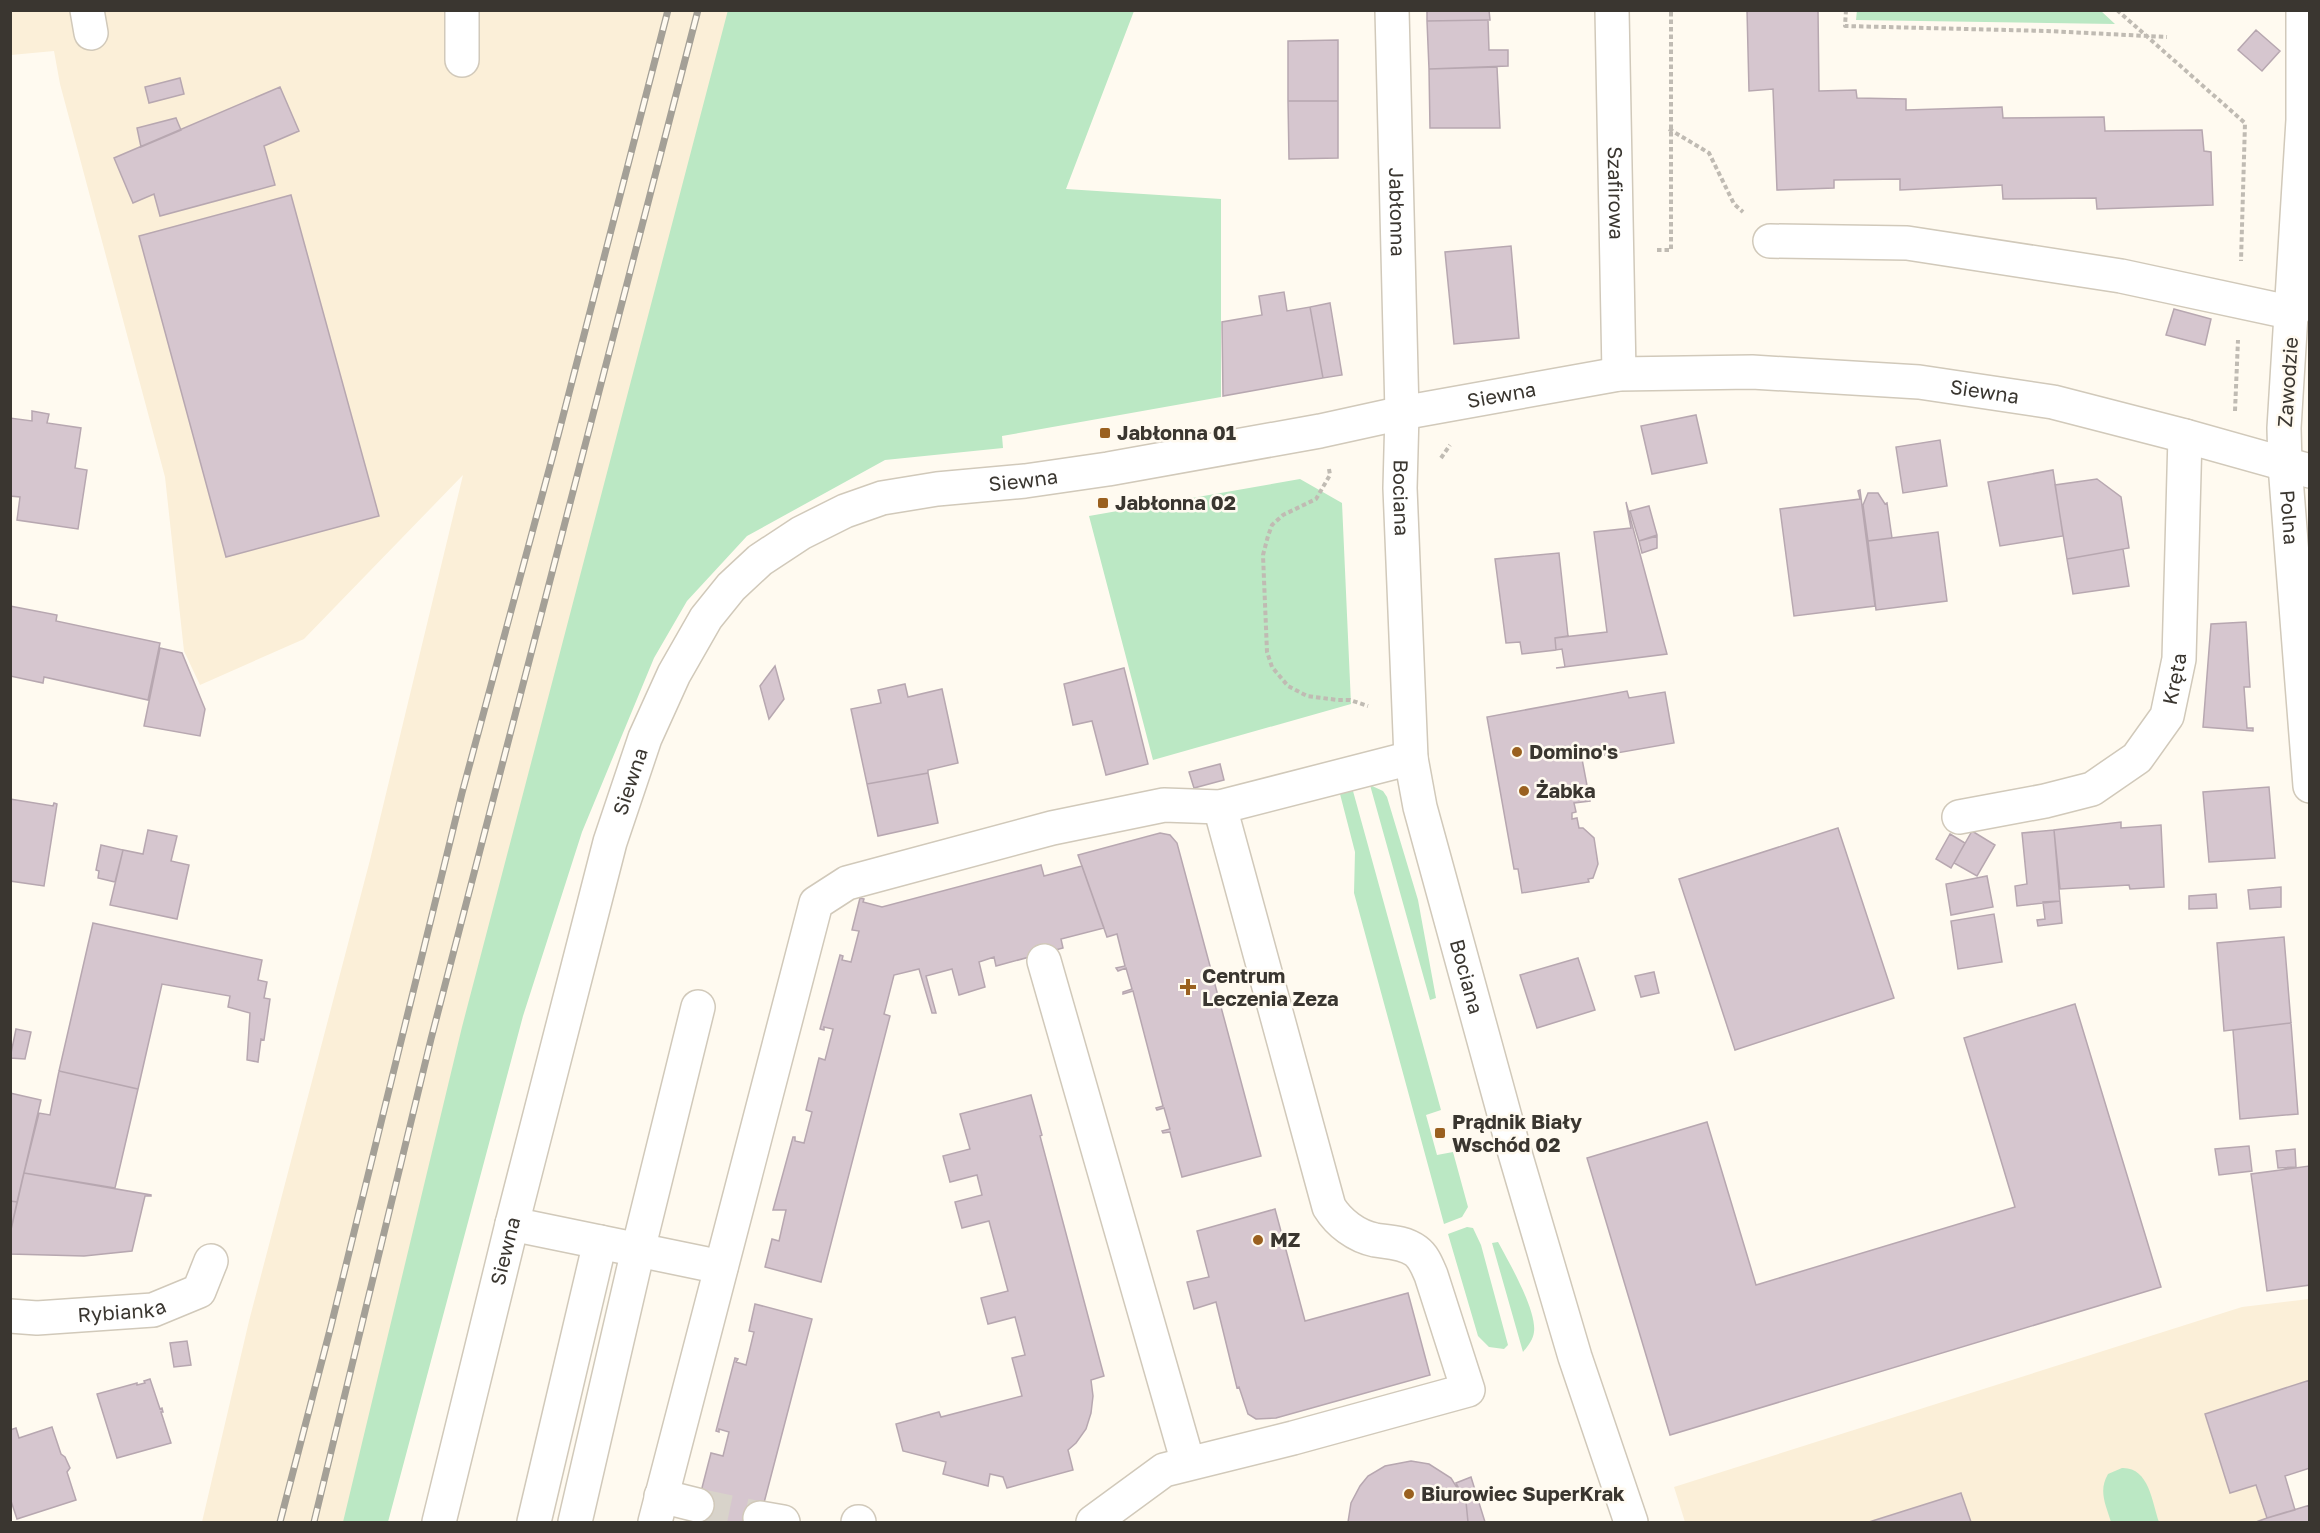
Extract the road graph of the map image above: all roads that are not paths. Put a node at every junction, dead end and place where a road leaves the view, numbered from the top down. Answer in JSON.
{"nodes":[{"id":1,"x":462,"y":10,"type":"edge"},
{"id":2,"x":1392,"y":10,"type":"edge"},
{"id":3,"x":1612,"y":10,"type":"edge"},
{"id":4,"x":2303,"y":10,"type":"edge"},
{"id":5,"x":462,"y":60,"type":"dead end"},
{"id":6,"x":1770,"y":241,"type":"road end"},
{"id":7,"x":2293,"y":312,"type":"junction"},
{"id":8,"x":1619,"y":374,"type":"junction"},
{"id":9,"x":1402,"y":413,"type":"junction"},
{"id":10,"x":2185,"y":436,"type":"junction"},
{"id":11,"x":2297,"y":468,"type":"edge"},
{"id":12,"x":1412,"y":758,"type":"junction"},
{"id":13,"x":2310,"y":786,"type":"edge"},
{"id":14,"x":1221,"y":807,"type":"junction"},
{"id":15,"x":1959,"y":817,"type":"dead end"},
{"id":16,"x":1044,"y":961,"type":"dead end"},
{"id":17,"x":698,"y":1007,"type":"dead end"},
{"id":18,"x":512,"y":1224,"type":"junction"},
{"id":19,"x":600,"y":1242,"type":"junction"},
{"id":20,"x":638,"y":1250,"type":"junction"},
{"id":21,"x":211,"y":1261,"type":"dead end"},
{"id":22,"x":721,"y":1267,"type":"junction"},
{"id":23,"x":10,"y":1316,"type":"edge"},
{"id":24,"x":1188,"y":1463,"type":"junction"},
{"id":25,"x":698,"y":1504,"type":"tunnel mouth"},
{"id":26,"x":658,"y":1509,"type":"edge"},
{"id":27,"x":439,"y":1522,"type":"edge"},
{"id":28,"x":534,"y":1522,"type":"edge"},
{"id":29,"x":575,"y":1522,"type":"edge"},
{"id":30,"x":1093,"y":1522,"type":"edge"},
{"id":31,"x":1631,"y":1522,"type":"edge"}],
"edges":[{"from":1,"to":5,"type":"street"},
{"from":2,"to":9,"type":"street","name":"Jabłonna"},
{"from":3,"to":8,"type":"street","name":"Szafirowa"},
{"from":4,"to":7,"type":"street","name":"Zawodzie"},
{"from":6,"to":7,"type":"street"},
{"from":7,"to":11,"type":"street","name":"Zawodzie"},
{"from":8,"to":9,"type":"street","name":"Siewna"},
{"from":8,"to":10,"type":"street","name":"Siewna"},
{"from":9,"to":12,"type":"street","name":"Bociana"},
{"from":9,"to":18,"type":"street","name":"Siewna"},
{"from":10,"to":11,"type":"street","name":"Siewna"},
{"from":10,"to":15,"type":"street","name":"Kręta"},
{"from":11,"to":13,"type":"street","name":"Polna"},
{"from":12,"to":14,"type":"street"},
{"from":12,"to":31,"type":"street","name":"Bociana"},
{"from":14,"to":22,"type":"street"},
{"from":14,"to":24,"type":"street"},
{"from":16,"to":24,"type":"street"},
{"from":17,"to":20,"type":"street"},
{"from":18,"to":19,"type":"street"},
{"from":18,"to":27,"type":"street","name":"Siewna"},
{"from":19,"to":20,"type":"street"},
{"from":19,"to":28,"type":"street"},
{"from":20,"to":22,"type":"street"},
{"from":20,"to":29,"type":"street"},
{"from":21,"to":23,"type":"street","name":"Rybianka"},
{"from":22,"to":26,"type":"street"},
{"from":24,"to":30,"type":"street"},
{"from":25,"to":26,"type":"street"}]}
